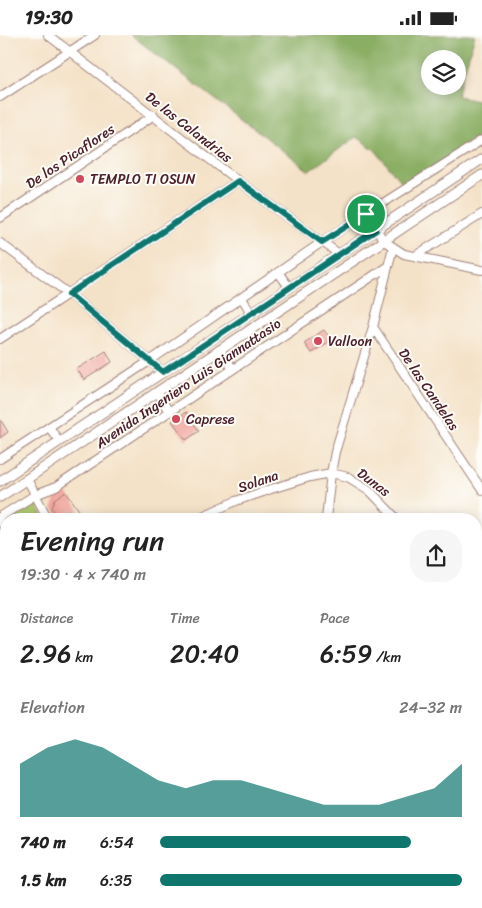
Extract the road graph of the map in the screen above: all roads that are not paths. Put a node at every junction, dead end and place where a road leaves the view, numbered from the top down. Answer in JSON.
{"nodes":[{"id":1,"x":48,"y":35,"type":"edge"},
{"id":2,"x":95,"y":35,"type":"edge"},
{"id":3,"x":70,"y":51,"type":"junction"},
{"id":4,"x":0,"y":97,"type":"edge"},
{"id":5,"x":154,"y":115,"type":"junction"},
{"id":6,"x":482,"y":140,"type":"edge"},
{"id":7,"x":482,"y":159,"type":"edge"},
{"id":8,"x":482,"y":175,"type":"edge"},
{"id":9,"x":238,"y":181,"type":"junction"},
{"id":10,"x":366,"y":214,"type":"junction"},
{"id":11,"x":482,"y":214,"type":"edge"},
{"id":12,"x":0,"y":217,"type":"edge"},
{"id":13,"x":376,"y":230,"type":"junction"},
{"id":14,"x":384,"y":241,"type":"junction"},
{"id":15,"x":322,"y":242,"type":"junction"},
{"id":16,"x":0,"y":243,"type":"edge"},
{"id":17,"x":392,"y":247,"type":"junction"},
{"id":18,"x":339,"y":254,"type":"junction"},
{"id":19,"x":414,"y":256,"type":"junction"},
{"id":20,"x":388,"y":266,"type":"junction"},
{"id":21,"x":482,"y":270,"type":"edge"},
{"id":22,"x":278,"y":272,"type":"junction"},
{"id":23,"x":289,"y":287,"type":"junction"},
{"id":24,"x":69,"y":294,"type":"junction"},
{"id":25,"x":242,"y":297,"type":"junction"},
{"id":26,"x":251,"y":313,"type":"junction"},
{"id":27,"x":372,"y":327,"type":"junction"},
{"id":28,"x":0,"y":339,"type":"edge"},
{"id":29,"x":219,"y":350,"type":"junction"},
{"id":30,"x":151,"y":360,"type":"junction"},
{"id":31,"x":233,"y":369,"type":"junction"},
{"id":32,"x":163,"y":372,"type":"junction"},
{"id":33,"x":157,"y":392,"type":"junction"},
{"id":34,"x":170,"y":412,"type":"junction"},
{"id":35,"x":49,"y":427,"type":"junction"},
{"id":36,"x":59,"y":441,"type":"junction"},
{"id":37,"x":0,"y":459,"type":"edge"},
{"id":38,"x":331,"y":473,"type":"junction"},
{"id":39,"x":27,"y":479,"type":"junction"},
{"id":40,"x":0,"y":481,"type":"edge"},
{"id":41,"x":482,"y":491,"type":"edge"},
{"id":42,"x":35,"y":495,"type":"junction"},
{"id":43,"x":0,"y":497,"type":"edge"},
{"id":44,"x":6,"y":513,"type":"edge"},
{"id":45,"x":45,"y":513,"type":"edge"},
{"id":46,"x":209,"y":513,"type":"edge"},
{"id":47,"x":327,"y":513,"type":"edge"},
{"id":48,"x":391,"y":513,"type":"edge"}],
"edges":[{"from":1,"to":3,"type":"street","name":"De las Calandrias"},
{"from":2,"to":3,"type":"street"},
{"from":3,"to":4,"type":"street"},
{"from":3,"to":5,"type":"street","name":"De las Calandrias"},
{"from":5,"to":9,"type":"street","name":"De las Calandrias"},
{"from":5,"to":12,"type":"street","name":"De los Picaflores"},
{"from":6,"to":10,"type":"street"},
{"from":7,"to":13,"type":"main road","name":"Avenida Ingeniero Luis Giannattasio"},
{"from":8,"to":14,"type":"main road","name":"Avenida Ingeniero Luis Giannattasio"},
{"from":9,"to":15,"type":"street","name":"De las Calandrias"},
{"from":9,"to":24,"type":"street"},
{"from":10,"to":13,"type":"street"},
{"from":10,"to":15,"type":"street"},
{"from":11,"to":19,"type":"street"},
{"from":13,"to":14,"type":"street"},
{"from":13,"to":18,"type":"main road","name":"Avenida Ingeniero Luis Giannattasio"},
{"from":14,"to":17,"type":"street"},
{"from":14,"to":29,"type":"main road","name":"Avenida Ingeniero Luis Giannattasio"},
{"from":15,"to":18,"type":"street","name":"De las Calandrias"},
{"from":15,"to":22,"type":"street"},
{"from":16,"to":24,"type":"street"},
{"from":17,"to":19,"type":"street"},
{"from":17,"to":20,"type":"street"},
{"from":18,"to":23,"type":"main road","name":"Avenida Ingeniero Luis Giannattasio"},
{"from":19,"to":21,"type":"street"},
{"from":20,"to":27,"type":"street"},
{"from":20,"to":31,"type":"street","name":"Avenida Ingeniero Luis Giannattasio"},
{"from":22,"to":23,"type":"street"},
{"from":22,"to":25,"type":"street"},
{"from":23,"to":26,"type":"main road","name":"Avenida Ingeniero Luis Giannattasio"},
{"from":24,"to":28,"type":"street"},
{"from":24,"to":30,"type":"street"},
{"from":25,"to":26,"type":"street"},
{"from":25,"to":30,"type":"street"},
{"from":26,"to":32,"type":"main road","name":"Avenida Ingeniero Luis Giannattasio"},
{"from":27,"to":38,"type":"street"},
{"from":27,"to":41,"type":"street","name":"De las Candelas"},
{"from":29,"to":31,"type":"street"},
{"from":29,"to":33,"type":"main road","name":"Avenida Ingeniero Luis Giannattasio"},
{"from":30,"to":32,"type":"street"},
{"from":30,"to":35,"type":"street"},
{"from":31,"to":34,"type":"street","name":"Avenida Ingeniero Luis Giannattasio"},
{"from":32,"to":36,"type":"main road","name":"Avenida Ingeniero Luis Giannattasio"},
{"from":33,"to":34,"type":"street"},
{"from":33,"to":39,"type":"main road","name":"Avenida Ingeniero Luis Giannattasio"},
{"from":34,"to":42,"type":"street","name":"Avenida Ingeniero Luis Giannattasio"},
{"from":35,"to":36,"type":"street"},
{"from":35,"to":37,"type":"street"},
{"from":36,"to":40,"type":"main road","name":"Avenida Ingeniero Luis Giannattasio"},
{"from":38,"to":46,"type":"street","name":"Solana"},
{"from":38,"to":47,"type":"street"},
{"from":38,"to":48,"type":"street","name":"Dunas"},
{"from":39,"to":42,"type":"street"},
{"from":39,"to":43,"type":"main road","name":"Avenida Ingeniero Luis Giannattasio"},
{"from":42,"to":44,"type":"street","name":"Avenida Ingeniero Luis Giannattasio"},
{"from":42,"to":45,"type":"street"}]}
